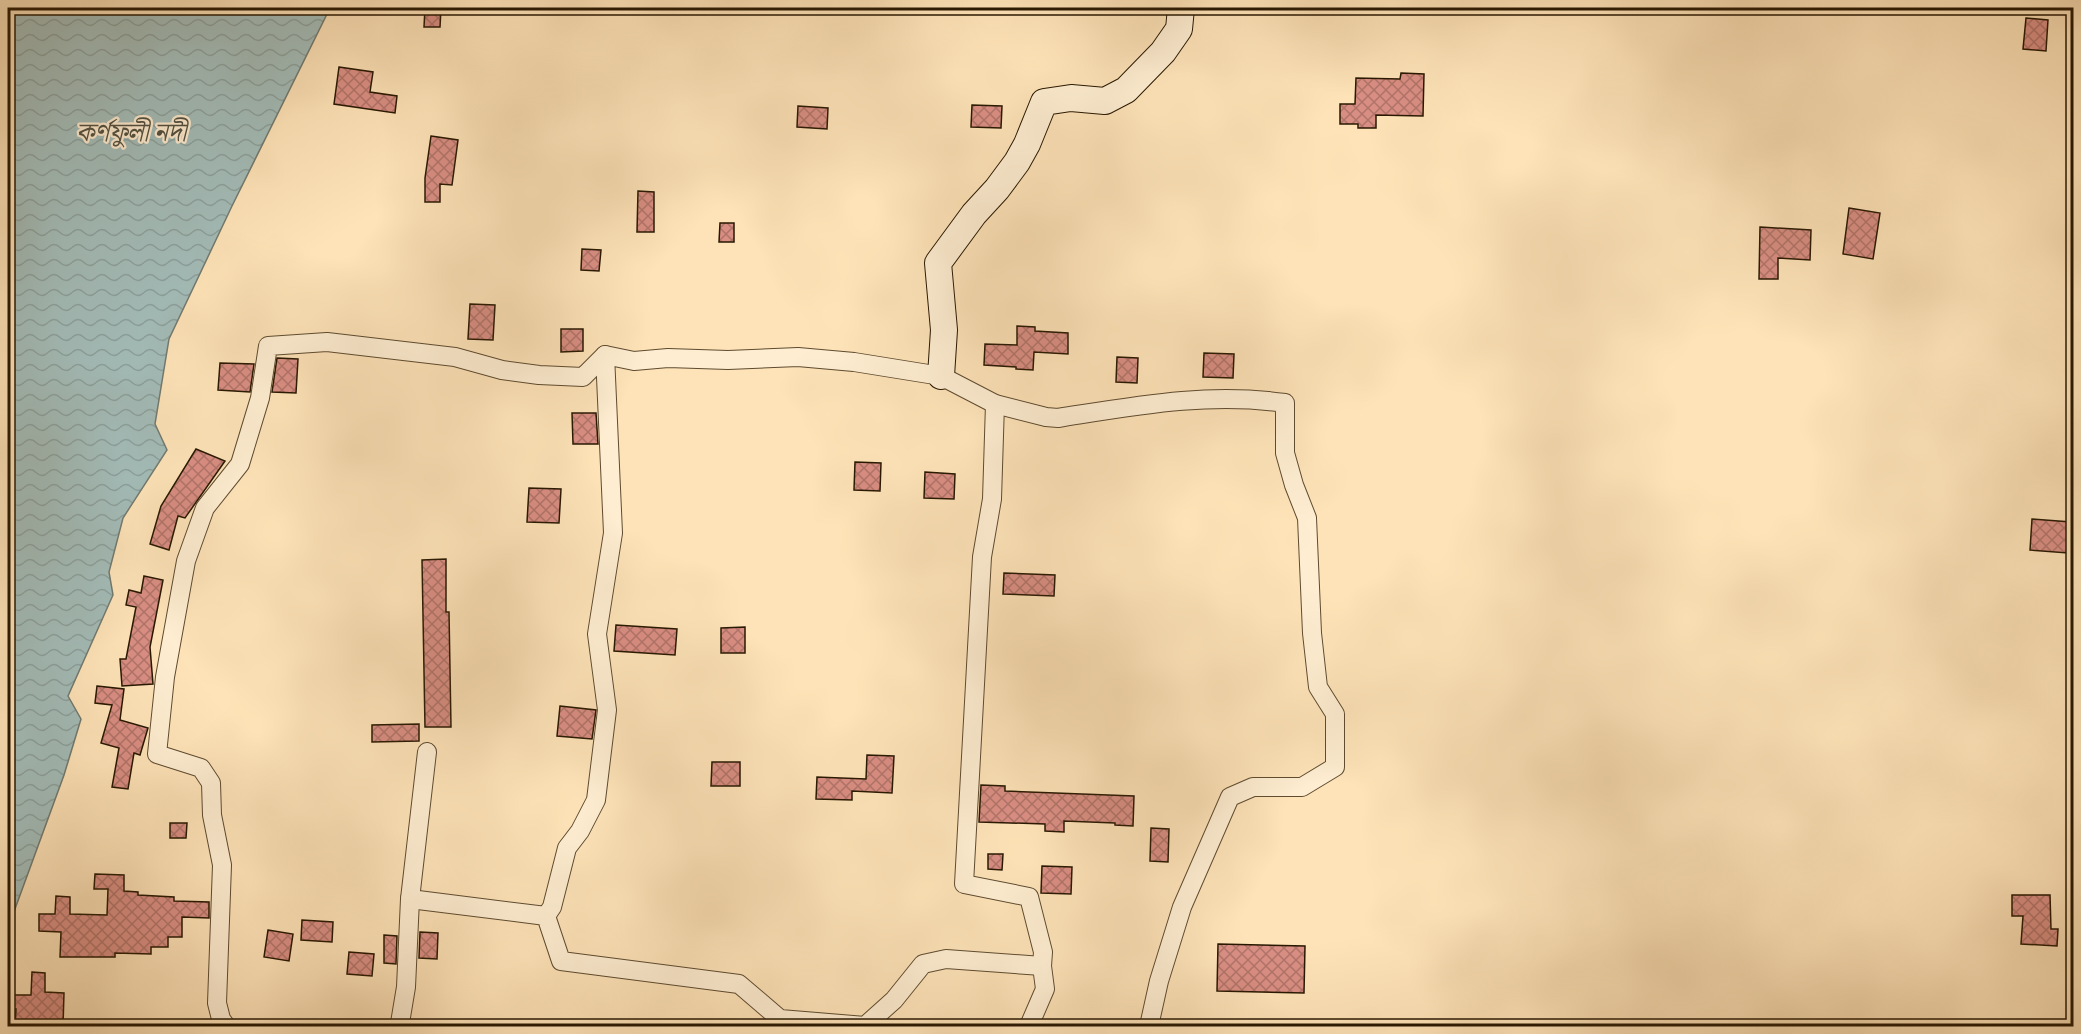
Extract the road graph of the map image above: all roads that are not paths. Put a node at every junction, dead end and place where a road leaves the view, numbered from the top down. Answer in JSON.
{"nodes":[{"id":1,"x":1181,"y":8,"type":"edge"},
{"id":2,"x":605,"y":356,"type":"junction"},
{"id":3,"x":941,"y":376,"type":"junction"},
{"id":4,"x":995,"y":404,"type":"junction"},
{"id":5,"x":427,"y":752,"type":"dead end"},
{"id":6,"x":410,"y":899,"type":"junction"},
{"id":7,"x":546,"y":916,"type":"junction"},
{"id":8,"x":1042,"y":966,"type":"junction"},
{"id":9,"x":226,"y":1026,"type":"edge"},
{"id":10,"x":398,"y":1026,"type":"edge"},
{"id":11,"x":1029,"y":1026,"type":"edge"},
{"id":12,"x":1149,"y":1026,"type":"edge"}],
"edges":[{"from":1,"to":3,"type":"street"},
{"from":2,"to":3,"type":"street"},
{"from":2,"to":7,"type":"street"},
{"from":2,"to":9,"type":"street"},
{"from":3,"to":4,"type":"street"},
{"from":4,"to":8,"type":"street"},
{"from":4,"to":12,"type":"street"},
{"from":5,"to":6,"type":"street"},
{"from":6,"to":7,"type":"street"},
{"from":6,"to":10,"type":"street"},
{"from":7,"to":8,"type":"street"},
{"from":8,"to":11,"type":"street"}]}
